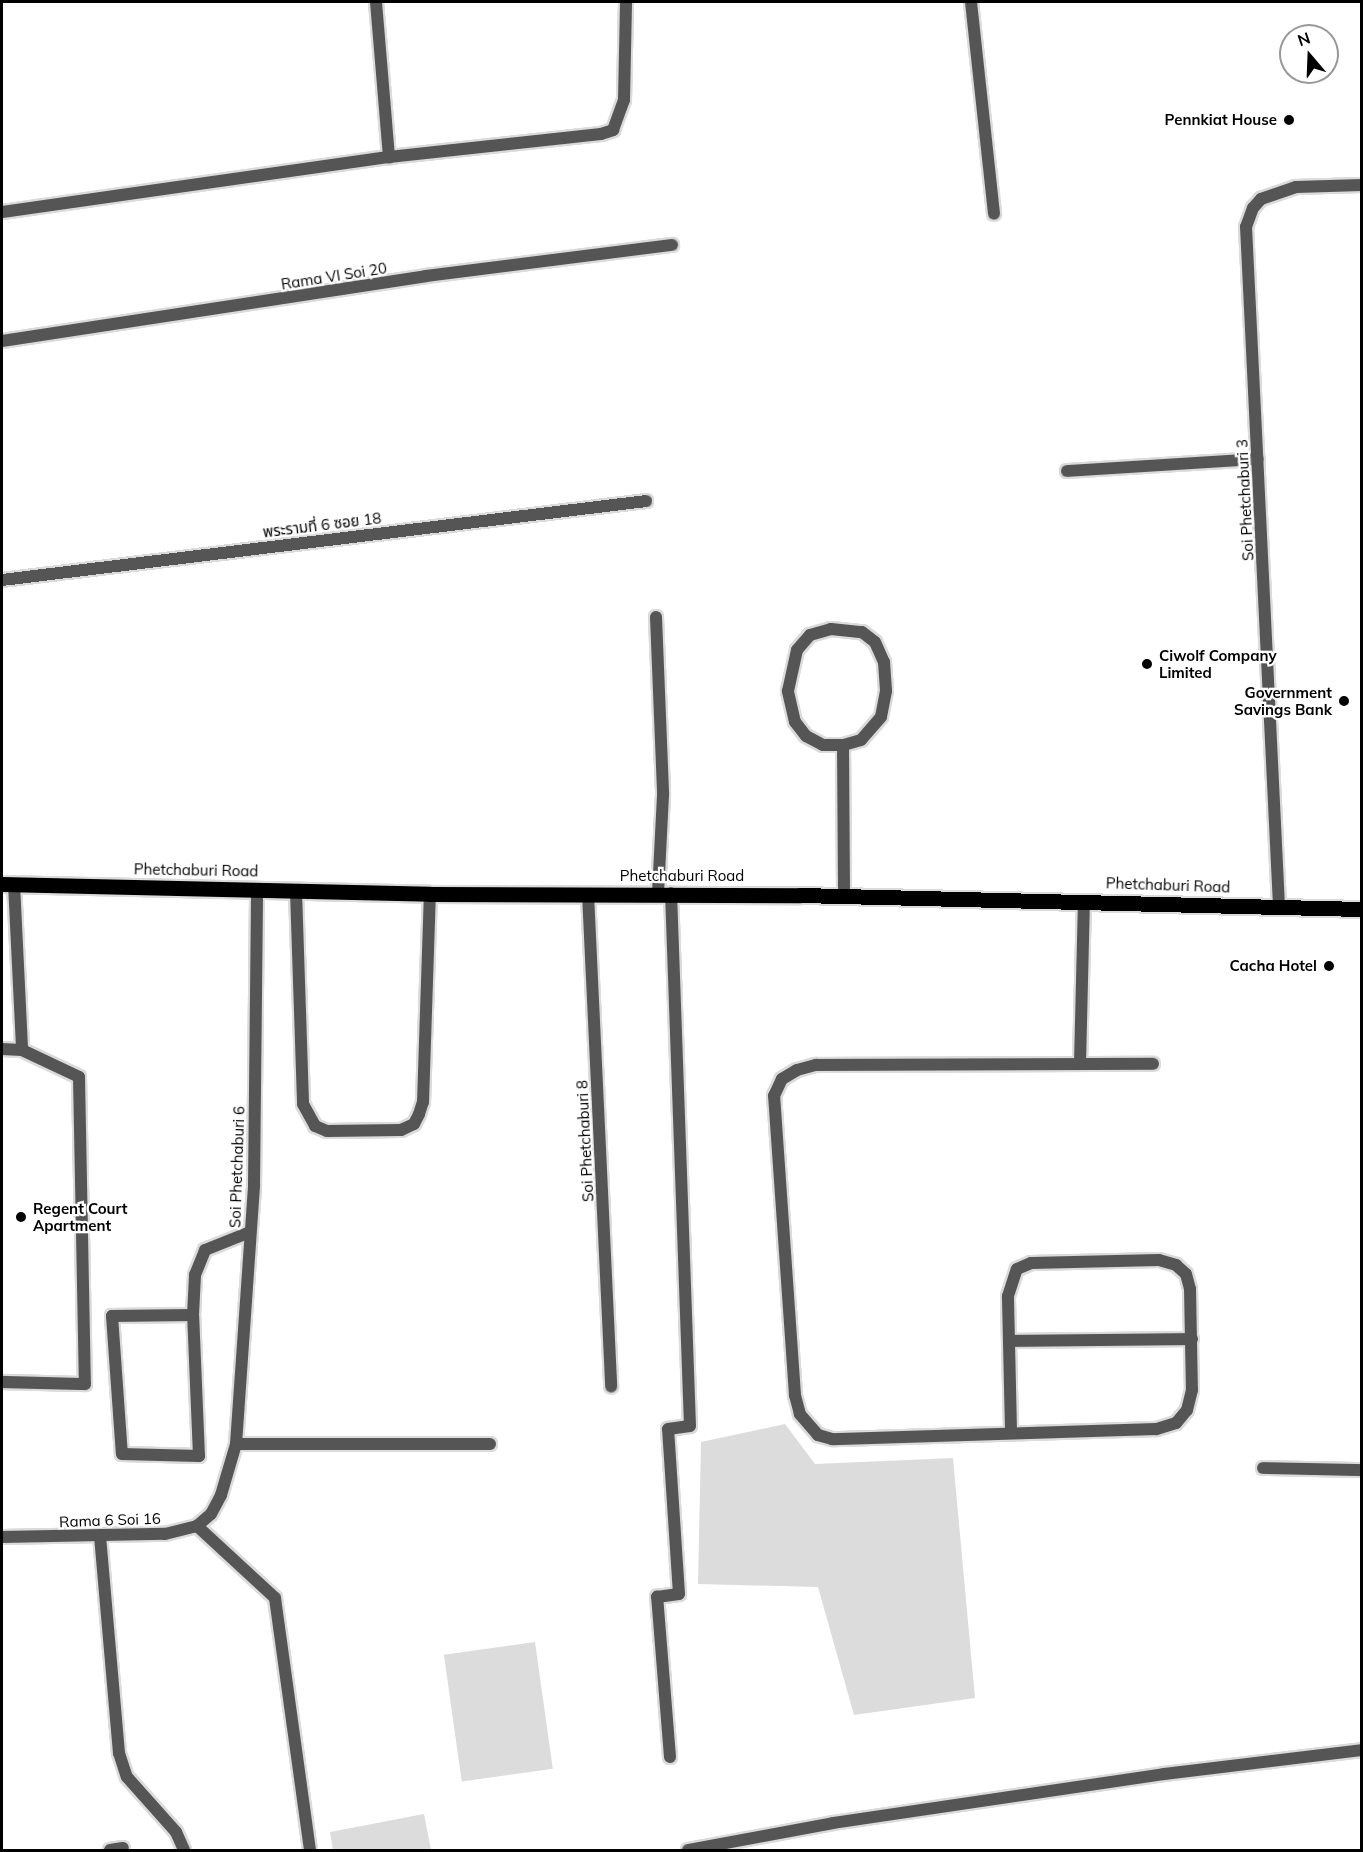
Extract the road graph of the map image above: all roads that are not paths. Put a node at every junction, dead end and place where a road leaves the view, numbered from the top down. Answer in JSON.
{"nodes":[{"id":1,"x":376,"y":2,"type":"edge"},
{"id":2,"x":626,"y":2,"type":"edge"},
{"id":3,"x":972,"y":2,"type":"edge"},
{"id":4,"x":389,"y":157,"type":"junction"},
{"id":5,"x":1362,"y":185,"type":"edge"},
{"id":6,"x":2,"y":212,"type":"edge"},
{"id":7,"x":994,"y":214,"type":"dead end"},
{"id":8,"x":672,"y":245,"type":"dead end"},
{"id":9,"x":2,"y":341,"type":"edge"},
{"id":10,"x":1258,"y":459,"type":"junction"},
{"id":11,"x":1067,"y":471,"type":"dead end"},
{"id":12,"x":646,"y":501,"type":"dead end"},
{"id":13,"x":2,"y":580,"type":"edge"},
{"id":14,"x":656,"y":617,"type":"dead end"},
{"id":15,"x":843,"y":745,"type":"junction"},
{"id":16,"x":8,"y":884,"type":"edge"},
{"id":17,"x":257,"y":890,"type":"junction"},
{"id":18,"x":296,"y":891,"type":"junction"},
{"id":19,"x":665,"y":893,"type":"junction"},
{"id":20,"x":430,"y":894,"type":"junction"},
{"id":21,"x":588,"y":894,"type":"junction"},
{"id":22,"x":844,"y":896,"type":"junction"},
{"id":23,"x":1084,"y":901,"type":"junction"},
{"id":24,"x":1279,"y":906,"type":"junction"},
{"id":25,"x":1362,"y":909,"type":"edge"},
{"id":26,"x":2,"y":1049,"type":"edge"},
{"id":27,"x":22,"y":1050,"type":"junction"},
{"id":28,"x":1080,"y":1063,"type":"junction"},
{"id":29,"x":1153,"y":1064,"type":"dead end"},
{"id":30,"x":250,"y":1232,"type":"junction"},
{"id":31,"x":193,"y":1315,"type":"junction"},
{"id":32,"x":1192,"y":1340,"type":"junction"},
{"id":33,"x":1009,"y":1341,"type":"junction"},
{"id":34,"x":2,"y":1382,"type":"edge"},
{"id":35,"x":611,"y":1386,"type":"dead end"},
{"id":36,"x":1011,"y":1431,"type":"junction"},
{"id":37,"x":236,"y":1444,"type":"junction"},
{"id":38,"x":490,"y":1444,"type":"dead end"},
{"id":39,"x":1263,"y":1468,"type":"dead end"},
{"id":40,"x":1362,"y":1470,"type":"edge"},
{"id":41,"x":197,"y":1526,"type":"junction"},
{"id":42,"x":100,"y":1536,"type":"junction"},
{"id":43,"x":2,"y":1537,"type":"edge"},
{"id":44,"x":1362,"y":1750,"type":"edge"},
{"id":45,"x":670,"y":1757,"type":"dead end"},
{"id":46,"x":184,"y":1851,"type":"edge"},
{"id":47,"x":310,"y":1851,"type":"edge"},
{"id":48,"x":688,"y":1851,"type":"edge"}],
"edges":[{"from":1,"to":4,"type":"street"},
{"from":2,"to":4,"type":"street"},
{"from":3,"to":7,"type":"street"},
{"from":4,"to":6,"type":"street"},
{"from":5,"to":10,"type":"street","name":"Soi Phetchaburi 3"},
{"from":8,"to":9,"type":"street","name":"Rama VI Soi 20"},
{"from":10,"to":11,"type":"street"},
{"from":10,"to":24,"type":"street","name":"Soi Phetchaburi 3"},
{"from":12,"to":13,"type":"street","name":"พระรามที่ 6 ซอย 18"},
{"from":14,"to":19,"type":"street"},
{"from":15,"to":15,"type":"street"},
{"from":15,"to":22,"type":"street"},
{"from":16,"to":17,"type":"main road","name":"Phetchaburi Road"},
{"from":16,"to":27,"type":"street"},
{"from":17,"to":18,"type":"main road","name":"Phetchaburi Road"},
{"from":17,"to":30,"type":"street","name":"Soi Phetchaburi 6"},
{"from":18,"to":20,"type":"main road","name":"Phetchaburi Road"},
{"from":18,"to":20,"type":"street"},
{"from":19,"to":21,"type":"main road","name":"Phetchaburi Road"},
{"from":19,"to":22,"type":"main road","name":"Phetchaburi Road"},
{"from":19,"to":45,"type":"street"},
{"from":20,"to":21,"type":"main road","name":"Phetchaburi Road"},
{"from":21,"to":35,"type":"street","name":"Soi Phetchaburi 8"},
{"from":22,"to":23,"type":"main road","name":"Phetchaburi Road"},
{"from":23,"to":24,"type":"main road","name":"Phetchaburi Road"},
{"from":23,"to":28,"type":"street"},
{"from":24,"to":25,"type":"main road","name":"Phetchaburi Road"},
{"from":26,"to":27,"type":"street"},
{"from":27,"to":34,"type":"street"},
{"from":28,"to":29,"type":"street"},
{"from":28,"to":36,"type":"street"},
{"from":30,"to":31,"type":"street"},
{"from":30,"to":37,"type":"street","name":"Soi Phetchaburi 6"},
{"from":31,"to":31,"type":"street"},
{"from":32,"to":33,"type":"street"},
{"from":32,"to":33,"type":"street"},
{"from":32,"to":36,"type":"street"},
{"from":33,"to":36,"type":"street"},
{"from":37,"to":38,"type":"street"},
{"from":37,"to":41,"type":"street"},
{"from":39,"to":40,"type":"street"},
{"from":41,"to":42,"type":"street","name":"Rama 6 Soi 16"},
{"from":41,"to":47,"type":"street"},
{"from":42,"to":43,"type":"street","name":"Rama 6 Soi 16"},
{"from":42,"to":46,"type":"street"},
{"from":44,"to":48,"type":"street"}]}
